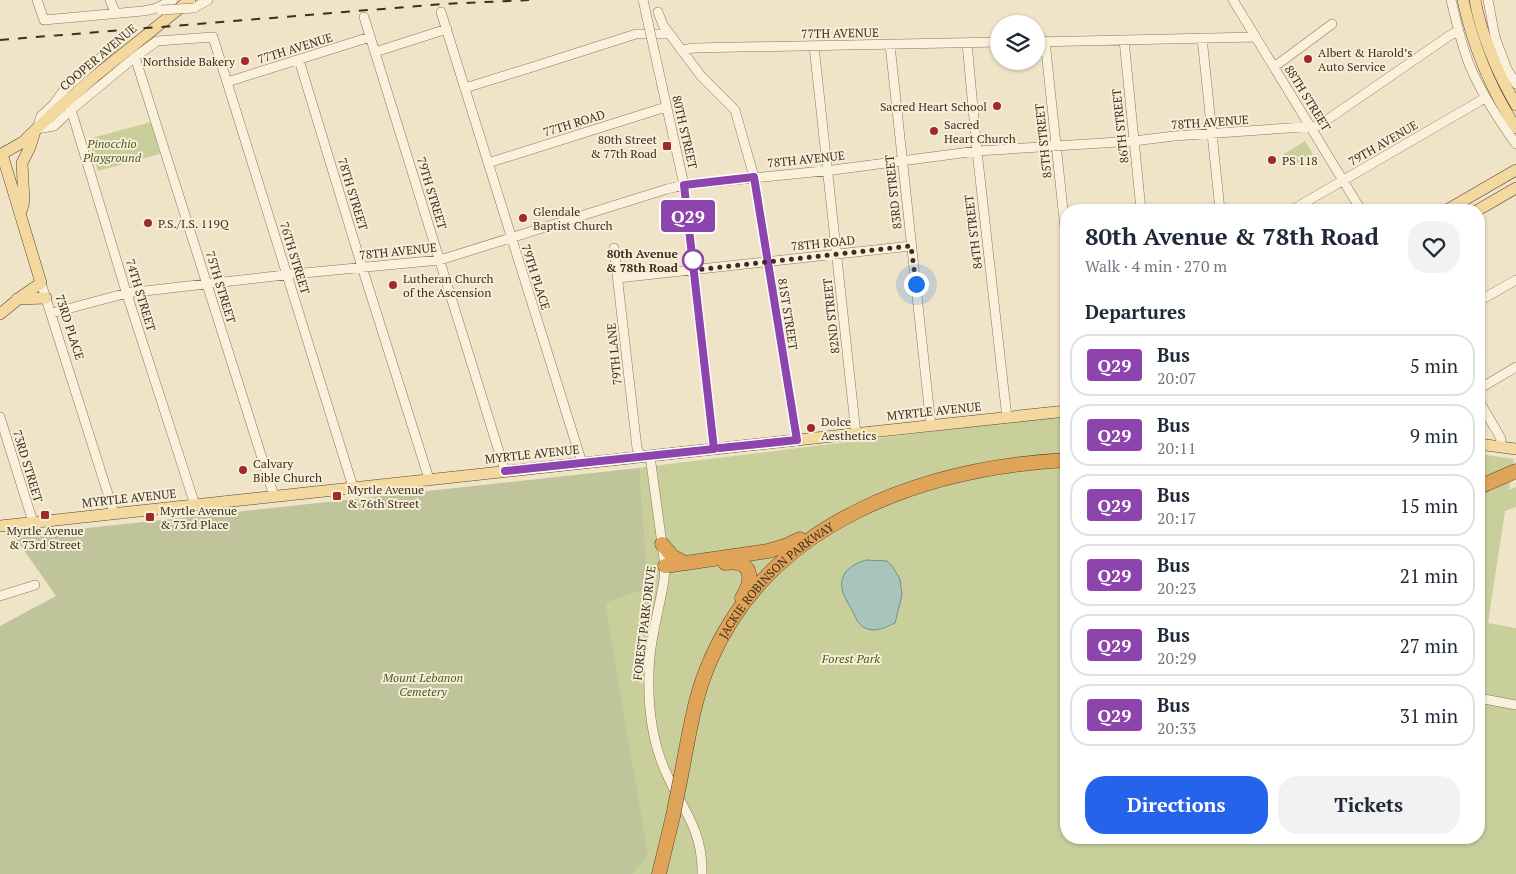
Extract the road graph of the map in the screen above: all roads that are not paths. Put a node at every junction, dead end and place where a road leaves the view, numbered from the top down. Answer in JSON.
{"nodes":[{"id":1,"x":38,"y":0,"type":"edge"},
{"id":2,"x":110,"y":0,"type":"edge"},
{"id":3,"x":173,"y":0,"type":"edge"},
{"id":4,"x":208,"y":0,"type":"edge"},
{"id":5,"x":643,"y":0,"type":"edge"},
{"id":6,"x":1233,"y":0,"type":"edge"},
{"id":7,"x":1451,"y":0,"type":"edge"},
{"id":8,"x":1463,"y":0,"type":"edge"},
{"id":9,"x":1488,"y":0,"type":"edge"},
{"id":10,"x":192,"y":4,"type":"edge"},
{"id":11,"x":1472,"y":8,"type":"edge"},
{"id":12,"x":157,"y":9,"type":"junction"},
{"id":13,"x":441,"y":12,"type":"dead end"},
{"id":14,"x":658,"y":12,"type":"dead end"},
{"id":15,"x":116,"y":14,"type":"junction"},
{"id":16,"x":364,"y":16,"type":"dead end"},
{"id":17,"x":1332,"y":24,"type":"dead end"},
{"id":18,"x":447,"y":29,"type":"junction"},
{"id":19,"x":1458,"y":31,"type":"junction"},
{"id":20,"x":668,"y":34,"type":"junction"},
{"id":21,"x":213,"y":37,"type":"joint"},
{"id":22,"x":370,"y":37,"type":"junction"},
{"id":23,"x":1255,"y":37,"type":"junction"},
{"id":24,"x":1202,"y":38,"type":"junction"},
{"id":25,"x":1124,"y":40,"type":"junction"},
{"id":26,"x":1045,"y":41,"type":"edge"},
{"id":27,"x":990,"y":42,"type":"edge"},
{"id":28,"x":967,"y":43,"type":"junction"},
{"id":29,"x":114,"y":45,"type":"dead end"},
{"id":30,"x":890,"y":45,"type":"junction"},
{"id":31,"x":814,"y":46,"type":"junction"},
{"id":32,"x":681,"y":50,"type":"junction"},
{"id":33,"x":375,"y":52,"type":"junction"},
{"id":34,"x":135,"y":57,"type":"junction"},
{"id":35,"x":299,"y":60,"type":"junction"},
{"id":36,"x":1274,"y":66,"type":"junction"},
{"id":37,"x":1045,"y":69,"type":"edge"},
{"id":38,"x":227,"y":82,"type":"junction"},
{"id":39,"x":1516,"y":84,"type":"edge"},
{"id":40,"x":465,"y":88,"type":"junction"},
{"id":41,"x":1485,"y":98,"type":"junction"},
{"id":42,"x":65,"y":103,"type":"junction"},
{"id":43,"x":1516,"y":105,"type":"edge"},
{"id":44,"x":666,"y":107,"type":"junction"},
{"id":45,"x":1311,"y":127,"type":"junction"},
{"id":46,"x":1516,"y":128,"type":"edge"},
{"id":47,"x":36,"y":129,"type":"junction"},
{"id":48,"x":1212,"y":134,"type":"junction"},
{"id":49,"x":1134,"y":141,"type":"junction"},
{"id":50,"x":1516,"y":144,"type":"edge"},
{"id":51,"x":1056,"y":147,"type":"junction"},
{"id":52,"x":1,"y":152,"type":"edge"},
{"id":53,"x":977,"y":152,"type":"junction"},
{"id":54,"x":903,"y":161,"type":"junction"},
{"id":55,"x":488,"y":163,"type":"junction"},
{"id":56,"x":828,"y":170,"type":"junction"},
{"id":57,"x":1516,"y":170,"type":"edge"},
{"id":58,"x":754,"y":177,"type":"junction"},
{"id":59,"x":1344,"y":180,"type":"junction"},
{"id":60,"x":684,"y":185,"type":"junction"},
{"id":61,"x":1516,"y":188,"type":"edge"},
{"id":62,"x":1062,"y":204,"type":"edge"},
{"id":63,"x":1140,"y":204,"type":"edge"},
{"id":64,"x":1219,"y":204,"type":"edge"},
{"id":65,"x":1302,"y":204,"type":"edge"},
{"id":66,"x":1358,"y":204,"type":"edge"},
{"id":67,"x":1458,"y":204,"type":"edge"},
{"id":68,"x":1485,"y":206,"type":"edge"},
{"id":69,"x":21,"y":213,"type":"junction"},
{"id":70,"x":511,"y":238,"type":"junction"},
{"id":71,"x":911,"y":246,"type":"junction"},
{"id":72,"x":614,"y":248,"type":"dead end"},
{"id":73,"x":836,"y":254,"type":"junction"},
{"id":74,"x":440,"y":260,"type":"junction"},
{"id":75,"x":767,"y":262,"type":"junction"},
{"id":76,"x":362,"y":267,"type":"junction"},
{"id":77,"x":694,"y":270,"type":"junction"},
{"id":78,"x":287,"y":275,"type":"junction"},
{"id":79,"x":618,"y":278,"type":"junction"},
{"id":80,"x":1516,"y":280,"type":"edge"},
{"id":81,"x":41,"y":283,"type":"junction"},
{"id":82,"x":208,"y":284,"type":"junction"},
{"id":83,"x":127,"y":293,"type":"junction"},
{"id":84,"x":46,"y":298,"type":"junction"},
{"id":85,"x":1485,"y":298,"type":"edge"},
{"id":86,"x":18,"y":299,"type":"junction"},
{"id":87,"x":52,"y":313,"type":"junction"},
{"id":88,"x":0,"y":314,"type":"edge"},
{"id":89,"x":1516,"y":367,"type":"edge"},
{"id":90,"x":1485,"y":385,"type":"edge"},
{"id":91,"x":1485,"y":410,"type":"edge"},
{"id":92,"x":1060,"y":412,"type":"edge"},
{"id":93,"x":0,"y":417,"type":"edge"},
{"id":94,"x":1007,"y":418,"type":"junction"},
{"id":95,"x":931,"y":426,"type":"junction"},
{"id":96,"x":856,"y":434,"type":"junction"},
{"id":97,"x":797,"y":440,"type":"junction"},
{"id":98,"x":1485,"y":445,"type":"edge"},
{"id":99,"x":1500,"y":447,"type":"junction"},
{"id":100,"x":714,"y":449,"type":"junction"},
{"id":101,"x":1516,"y":450,"type":"edge"},
{"id":102,"x":646,"y":456,"type":"junction"},
{"id":103,"x":1060,"y":460,"type":"edge"},
{"id":104,"x":582,"y":463,"type":"junction"},
{"id":105,"x":1060,"y":469,"type":"edge"},
{"id":106,"x":505,"y":471,"type":"junction"},
{"id":107,"x":1516,"y":471,"type":"edge"},
{"id":108,"x":429,"y":479,"type":"junction"},
{"id":109,"x":1516,"y":480,"type":"edge"},
{"id":110,"x":1485,"y":484,"type":"edge"},
{"id":111,"x":353,"y":487,"type":"junction"},
{"id":112,"x":1485,"y":493,"type":"edge"},
{"id":113,"x":274,"y":496,"type":"junction"},
{"id":114,"x":195,"y":505,"type":"junction"},
{"id":115,"x":114,"y":513,"type":"junction"},
{"id":116,"x":33,"y":522,"type":"junction"},
{"id":117,"x":0,"y":526,"type":"edge"},
{"id":118,"x":828,"y":526,"type":"junction"},
{"id":119,"x":662,"y":544,"type":"junction"},
{"id":120,"x":685,"y":563,"type":"junction"},
{"id":121,"x":665,"y":569,"type":"junction"},
{"id":122,"x":35,"y":585,"type":"dead end"},
{"id":123,"x":0,"y":596,"type":"edge"},
{"id":124,"x":720,"y":640,"type":"junction"},
{"id":125,"x":1485,"y":699,"type":"edge"},
{"id":126,"x":1516,"y":705,"type":"edge"},
{"id":127,"x":684,"y":780,"type":"junction"},
{"id":128,"x":677,"y":818,"type":"junction"},
{"id":129,"x":659,"y":874,"type":"edge"},
{"id":130,"x":668,"y":874,"type":"edge"},
{"id":131,"x":702,"y":874,"type":"edge"}],
"edges":[{"from":1,"to":15,"type":"street"},
{"from":2,"to":15,"type":"street"},
{"from":3,"to":12,"type":"street"},
{"from":4,"to":10,"type":"street","name":"COOPER AVENUE"},
{"from":5,"to":44,"type":"street","name":"80TH STREET","bridge":true},
{"from":6,"to":23,"type":"street","name":"88TH STREET"},
{"from":7,"to":19,"type":"street"},
{"from":8,"to":11,"type":"main road"},
{"from":9,"to":39,"type":"street"},
{"from":10,"to":12,"type":"street","name":"COOPER AVENUE","bridge":true},
{"from":10,"to":42,"type":"main road","name":"COOPER AVENUE"},
{"from":11,"to":43,"type":"main road"},
{"from":11,"to":46,"type":"main road"},
{"from":12,"to":15,"type":"street"},
{"from":13,"to":18,"type":"street","name":"79TH PLACE"},
{"from":14,"to":20,"type":"street","name":"81ST STREET"},
{"from":16,"to":22,"type":"street","name":"79TH STREET"},
{"from":17,"to":36,"type":"street"},
{"from":18,"to":33,"type":"street"},
{"from":18,"to":40,"type":"street","name":"79TH PLACE"},
{"from":19,"to":41,"type":"street"},
{"from":19,"to":45,"type":"street","name":"78TH AVENUE"},
{"from":20,"to":32,"type":"street","name":"81ST STREET"},
{"from":20,"to":40,"type":"street"},
{"from":21,"to":34,"type":"street","name":"COOPER AVENUE"},
{"from":21,"to":38,"type":"street","name":"76TH STREET"},
{"from":22,"to":33,"type":"street","name":"79TH STREET"},
{"from":22,"to":35,"type":"street","name":"77TH AVENUE"},
{"from":23,"to":24,"type":"street"},
{"from":23,"to":36,"type":"street","name":"88TH STREET"},
{"from":24,"to":25,"type":"street"},
{"from":24,"to":48,"type":"street"},
{"from":25,"to":26,"type":"street"},
{"from":25,"to":49,"type":"street","name":"86TH STREET"},
{"from":27,"to":28,"type":"street","name":"77TH AVENUE"},
{"from":28,"to":30,"type":"street","name":"77TH AVENUE"},
{"from":28,"to":53,"type":"street","name":"84TH STREET"},
{"from":29,"to":42,"type":"street","name":"COOPER AVENUE"},
{"from":30,"to":31,"type":"street","name":"77TH AVENUE"},
{"from":30,"to":54,"type":"street","name":"83RD STREET"},
{"from":31,"to":32,"type":"street","name":"77TH AVENUE"},
{"from":31,"to":56,"type":"street","name":"82ND STREET"},
{"from":32,"to":58,"type":"street","name":"81ST STREET"},
{"from":33,"to":74,"type":"street","name":"79TH STREET"},
{"from":34,"to":42,"type":"street","name":"COOPER AVENUE"},
{"from":34,"to":82,"type":"street","name":"75TH STREET"},
{"from":35,"to":38,"type":"street","name":"77TH AVENUE"},
{"from":35,"to":76,"type":"street","name":"78TH STREET"},
{"from":36,"to":45,"type":"street","name":"88TH STREET"},
{"from":37,"to":51,"type":"street","name":"85TH STREET"},
{"from":38,"to":78,"type":"street","name":"76TH STREET"},
{"from":40,"to":55,"type":"street","name":"79TH PLACE"},
{"from":41,"to":50,"type":"street"},
{"from":41,"to":59,"type":"street","name":"79TH AVENUE"},
{"from":42,"to":47,"type":"main road","name":"COOPER AVENUE"},
{"from":42,"to":83,"type":"street","name":"74TH STREET"},
{"from":44,"to":55,"type":"street","name":"77TH ROAD"},
{"from":44,"to":60,"type":"street","name":"80TH STREET"},
{"from":45,"to":48,"type":"street","name":"78TH AVENUE"},
{"from":45,"to":59,"type":"street","name":"88TH STREET"},
{"from":47,"to":52,"type":"main road","name":"COOPER AVENUE"},
{"from":47,"to":69,"type":"main road"},
{"from":48,"to":49,"type":"street","name":"78TH AVENUE"},
{"from":48,"to":64,"type":"street"},
{"from":49,"to":51,"type":"street","name":"78TH AVENUE"},
{"from":49,"to":63,"type":"street","name":"86TH STREET"},
{"from":51,"to":53,"type":"street","name":"78TH AVENUE"},
{"from":51,"to":62,"type":"street","name":"85TH STREET"},
{"from":52,"to":69,"type":"main road","name":"73RD PLACE"},
{"from":53,"to":54,"type":"street","name":"78TH AVENUE"},
{"from":53,"to":94,"type":"street","name":"84TH STREET"},
{"from":54,"to":56,"type":"street","name":"78TH AVENUE"},
{"from":54,"to":71,"type":"street","name":"83RD STREET"},
{"from":55,"to":70,"type":"street","name":"79TH PLACE"},
{"from":56,"to":58,"type":"street","name":"78TH AVENUE"},
{"from":56,"to":73,"type":"street","name":"82ND STREET"},
{"from":57,"to":67,"type":"main road"},
{"from":58,"to":60,"type":"street","name":"78TH AVENUE"},
{"from":58,"to":75,"type":"street","name":"81ST STREET"},
{"from":59,"to":65,"type":"street","name":"79TH AVENUE"},
{"from":59,"to":66,"type":"street","name":"88TH STREET"},
{"from":60,"to":70,"type":"street","name":"78TH AVENUE"},
{"from":60,"to":77,"type":"street","name":"80TH STREET"},
{"from":61,"to":68,"type":"main road"},
{"from":69,"to":81,"type":"main road","name":"73RD PLACE"},
{"from":70,"to":74,"type":"street","name":"78TH AVENUE"},
{"from":70,"to":104,"type":"street","name":"79TH PLACE"},
{"from":71,"to":73,"type":"street","name":"78TH ROAD"},
{"from":71,"to":95,"type":"street","name":"83RD STREET"},
{"from":72,"to":79,"type":"street","name":"79TH LANE"},
{"from":73,"to":75,"type":"street","name":"78TH ROAD"},
{"from":73,"to":96,"type":"street","name":"82ND STREET"},
{"from":74,"to":76,"type":"street","name":"78TH AVENUE"},
{"from":74,"to":106,"type":"street","name":"79TH STREET"},
{"from":75,"to":77,"type":"street","name":"78TH ROAD"},
{"from":75,"to":97,"type":"street","name":"81ST STREET"},
{"from":76,"to":78,"type":"street","name":"78TH AVENUE"},
{"from":76,"to":108,"type":"street","name":"78TH STREET"},
{"from":77,"to":79,"type":"street","name":"78TH ROAD"},
{"from":77,"to":100,"type":"street","name":"80TH STREET"},
{"from":78,"to":82,"type":"street","name":"78TH AVENUE"},
{"from":78,"to":111,"type":"street","name":"76TH STREET"},
{"from":79,"to":102,"type":"street","name":"79TH LANE"},
{"from":80,"to":85,"type":"street"},
{"from":81,"to":84,"type":"street","name":"73RD PLACE"},
{"from":81,"to":86,"type":"main road"},
{"from":82,"to":83,"type":"street","name":"78TH AVENUE"},
{"from":82,"to":113,"type":"street","name":"75TH STREET"},
{"from":83,"to":87,"type":"street","name":"78TH AVENUE"},
{"from":83,"to":114,"type":"street","name":"74TH STREET"},
{"from":84,"to":86,"type":"main road"},
{"from":84,"to":87,"type":"street","name":"73RD PLACE"},
{"from":86,"to":88,"type":"main road"},
{"from":87,"to":115,"type":"street","name":"73RD PLACE"},
{"from":89,"to":90,"type":"street"},
{"from":91,"to":99,"type":"street"},
{"from":92,"to":94,"type":"main road","name":"MYRTLE AVENUE"},
{"from":93,"to":116,"type":"street","name":"73RD STREET"},
{"from":94,"to":95,"type":"main road","name":"MYRTLE AVENUE"},
{"from":95,"to":96,"type":"main road","name":"MYRTLE AVENUE"},
{"from":96,"to":97,"type":"main road","name":"MYRTLE AVENUE"},
{"from":97,"to":100,"type":"main road","name":"MYRTLE AVENUE"},
{"from":98,"to":99,"type":"main road"},
{"from":99,"to":101,"type":"main road"},
{"from":100,"to":102,"type":"main road","name":"MYRTLE AVENUE"},
{"from":102,"to":104,"type":"main road","name":"MYRTLE AVENUE"},
{"from":102,"to":119,"type":"street","name":"FOREST PARK DRIVE"},
{"from":103,"to":118,"type":"highway","name":"JACKIE ROBINSON PARKWAY"},
{"from":104,"to":106,"type":"main road","name":"MYRTLE AVENUE"},
{"from":105,"to":127,"type":"highway","name":"JACKIE ROBINSON PARKWAY"},
{"from":106,"to":108,"type":"main road","name":"MYRTLE AVENUE"},
{"from":107,"to":110,"type":"highway"},
{"from":108,"to":111,"type":"main road","name":"MYRTLE AVENUE"},
{"from":109,"to":112,"type":"highway"},
{"from":111,"to":113,"type":"main road","name":"MYRTLE AVENUE"},
{"from":113,"to":114,"type":"main road","name":"MYRTLE AVENUE"},
{"from":114,"to":115,"type":"main road","name":"MYRTLE AVENUE"},
{"from":115,"to":116,"type":"main road","name":"MYRTLE AVENUE"},
{"from":116,"to":117,"type":"main road","name":"MYRTLE AVENUE"},
{"from":118,"to":120,"type":"highway"},
{"from":118,"to":124,"type":"highway","name":"JACKIE ROBINSON PARKWAY"},
{"from":119,"to":120,"type":"highway"},
{"from":119,"to":121,"type":"street","name":"FOREST PARK DRIVE"},
{"from":120,"to":121,"type":"highway"},
{"from":121,"to":124,"type":"highway"},
{"from":121,"to":131,"type":"street","name":"FOREST PARK DRIVE"},
{"from":122,"to":123,"type":"street"},
{"from":124,"to":127,"type":"highway","name":"JACKIE ROBINSON PARKWAY"},
{"from":125,"to":126,"type":"street"},
{"from":127,"to":128,"type":"highway","name":"JACKIE ROBINSON PARKWAY","bridge":true},
{"from":128,"to":129,"type":"highway","name":"JACKIE ROBINSON PARKWAY"},
{"from":128,"to":130,"type":"highway","name":"JACKIE ROBINSON PARKWAY"}]}
